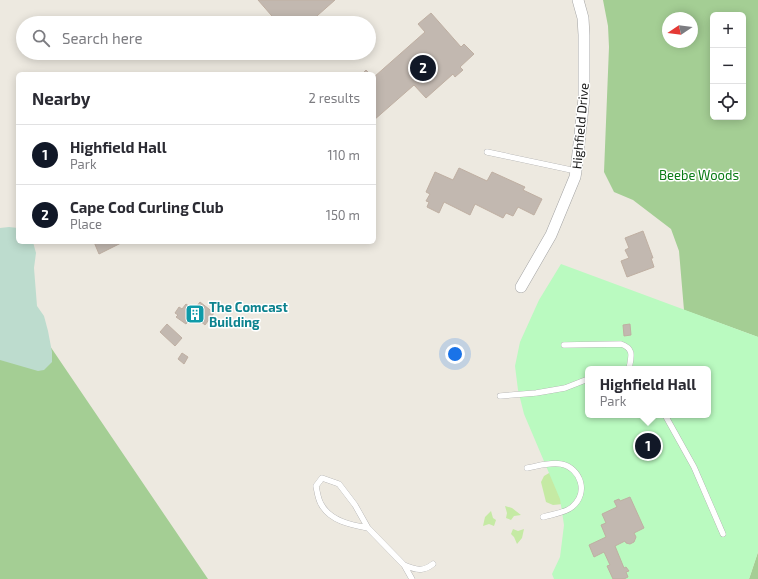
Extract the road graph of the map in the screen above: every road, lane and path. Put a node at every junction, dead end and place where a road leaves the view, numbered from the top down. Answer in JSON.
{"nodes":[{"id":1,"x":578,"y":0,"type":"edge"},
{"id":2,"x":487,"y":152,"type":"dead end"},
{"id":3,"x":576,"y":171,"type":"junction"},
{"id":4,"x":521,"y":287,"type":"dead end"},
{"id":5,"x":564,"y":345,"type":"dead end"},
{"id":6,"x":629,"y":366,"type":"edge"},
{"id":7,"x":585,"y":380,"type":"edge"},
{"id":8,"x":500,"y":396,"type":"dead end"},
{"id":9,"x":667,"y":418,"type":"edge"},
{"id":10,"x":528,"y":468,"type":"dead end"},
{"id":11,"x":543,"y":517,"type":"dead end"},
{"id":12,"x":368,"y":528,"type":"junction"},
{"id":13,"x":723,"y":534,"type":"dead end"},
{"id":14,"x":434,"y":564,"type":"dead end"},
{"id":15,"x":404,"y":565,"type":"junction"},
{"id":16,"x":412,"y":579,"type":"edge"}],
"edges":[{"from":1,"to":3,"type":"street","name":"Highfield Drive"},
{"from":2,"to":3,"type":"lane"},
{"from":3,"to":4,"type":"street","name":"Highfield Drive"},
{"from":5,"to":6,"type":"lane"},
{"from":7,"to":8,"type":"lane"},
{"from":9,"to":13,"type":"lane"},
{"from":10,"to":11,"type":"lane"},
{"from":12,"to":12,"type":"lane"},
{"from":12,"to":15,"type":"lane"},
{"from":14,"to":15,"type":"lane"},
{"from":15,"to":16,"type":"lane"}]}
